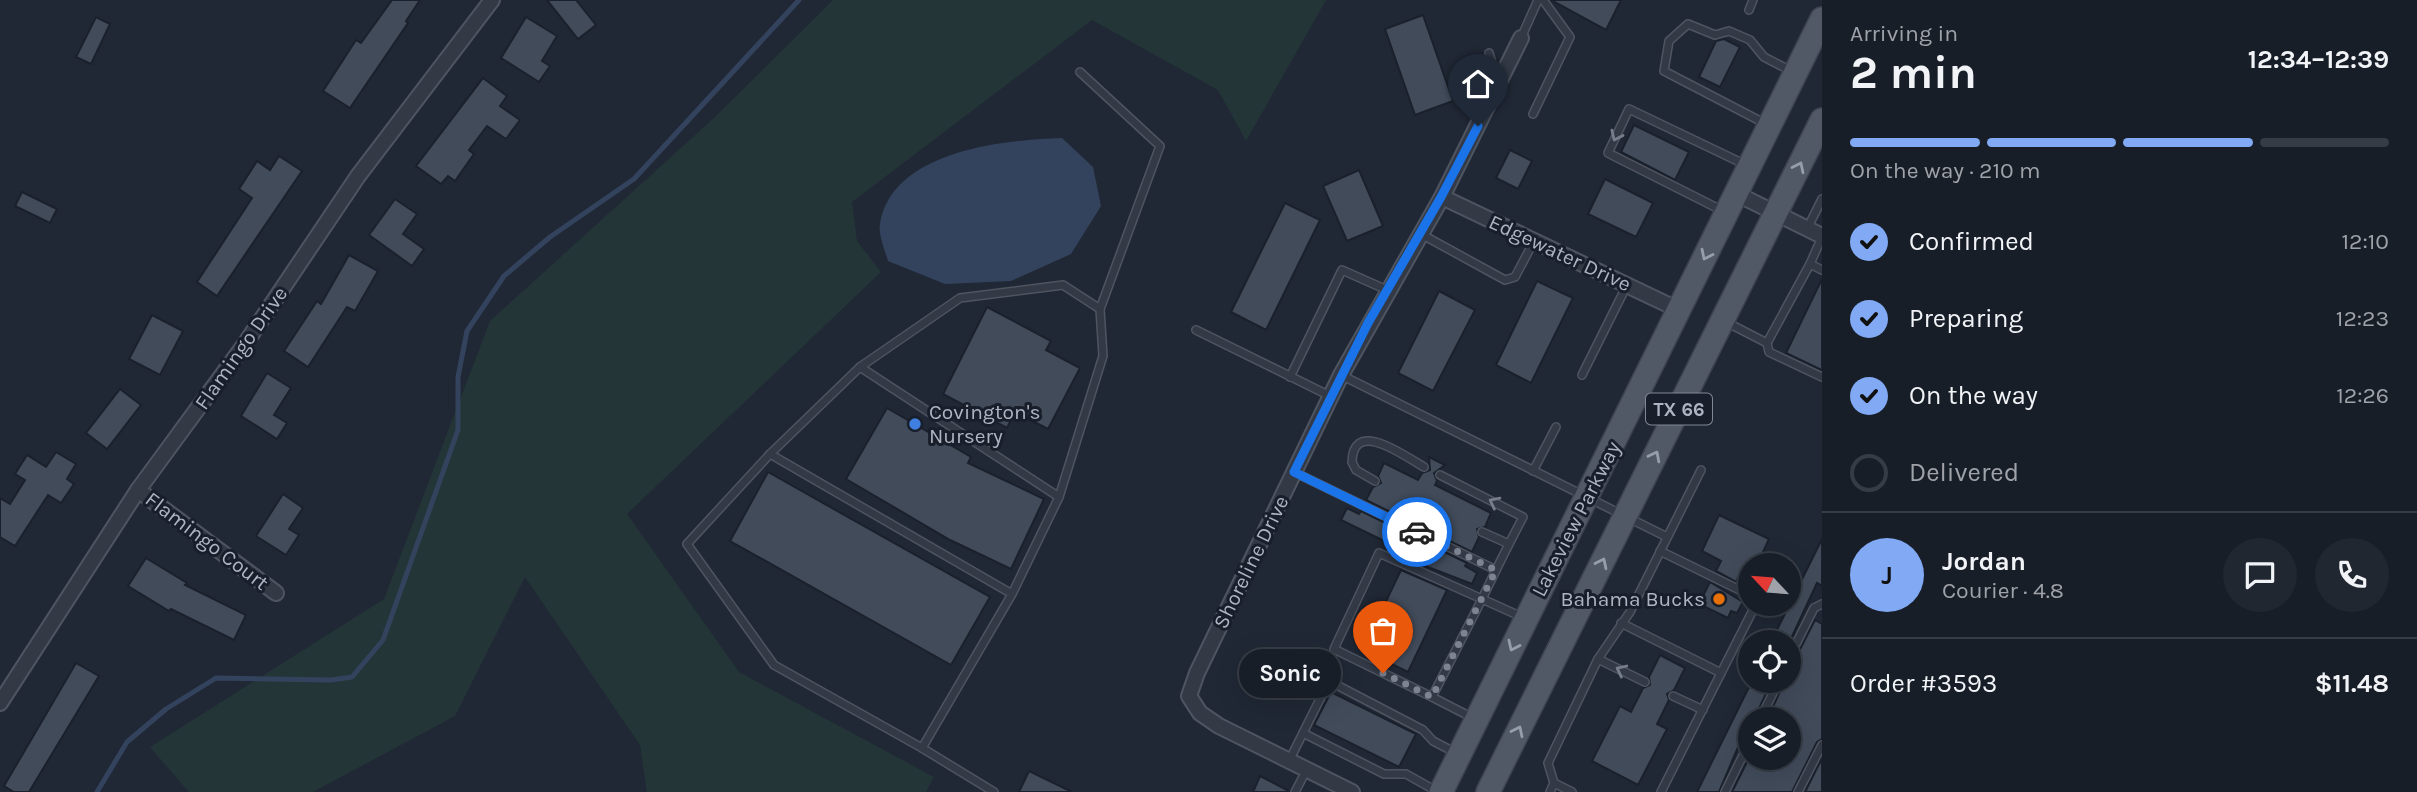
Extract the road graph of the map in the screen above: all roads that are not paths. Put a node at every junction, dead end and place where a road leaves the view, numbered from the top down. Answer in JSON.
{"nodes":[{"id":1,"x":492,"y":0,"type":"edge"},
{"id":2,"x":1538,"y":0,"type":"edge"},
{"id":3,"x":1544,"y":0,"type":"edge"},
{"id":4,"x":1753,"y":0,"type":"edge"},
{"id":5,"x":1749,"y":10,"type":"dead end"},
{"id":6,"x":1822,"y":19,"type":"edge"},
{"id":7,"x":1521,"y":37,"type":"joint"},
{"id":8,"x":1489,"y":53,"type":"dead end"},
{"id":9,"x":1080,"y":72,"type":"dead end"},
{"id":10,"x":1796,"y":73,"type":"junction"},
{"id":11,"x":1498,"y":85,"type":"junction"},
{"id":12,"x":1533,"y":114,"type":"dead end"},
{"id":13,"x":1822,"y":120,"type":"edge"},
{"id":14,"x":1770,"y":126,"type":"junction"},
{"id":15,"x":1750,"y":167,"type":"junction"},
{"id":16,"x":1441,"y":197,"type":"junction"},
{"id":17,"x":1822,"y":199,"type":"edge"},
{"id":18,"x":1732,"y":203,"type":"junction"},
{"id":19,"x":1777,"y":214,"type":"junction"},
{"id":20,"x":1807,"y":229,"type":"junction"},
{"id":21,"x":1420,"y":234,"type":"junction"},
{"id":22,"x":1822,"y":237,"type":"edge"},
{"id":23,"x":1534,"y":241,"type":"junction"},
{"id":24,"x":1810,"y":264,"type":"junction"},
{"id":25,"x":1822,"y":270,"type":"edge"},
{"id":26,"x":1627,"y":285,"type":"junction"},
{"id":27,"x":1387,"y":290,"type":"junction"},
{"id":28,"x":1100,"y":309,"type":"junction"},
{"id":29,"x":1679,"y":310,"type":"junction"},
{"id":30,"x":1723,"y":321,"type":"junction"},
{"id":31,"x":1196,"y":330,"type":"dead end"},
{"id":32,"x":1768,"y":343,"type":"junction"},
{"id":33,"x":860,"y":367,"type":"junction"},
{"id":34,"x":1341,"y":375,"type":"junction"},
{"id":35,"x":1582,"y":375,"type":"dead end"},
{"id":36,"x":1290,"y":377,"type":"junction"},
{"id":37,"x":1822,"y":377,"type":"edge"},
{"id":38,"x":1331,"y":397,"type":"junction"},
{"id":39,"x":1556,"y":427,"type":"dead end"},
{"id":40,"x":769,"y":454,"type":"junction"},
{"id":41,"x":1424,"y":467,"type":"dead end"},
{"id":42,"x":1702,"y":470,"type":"dead end"},
{"id":43,"x":1533,"y":471,"type":"junction"},
{"id":44,"x":1294,"y":472,"type":"junction"},
{"id":45,"x":1440,"y":475,"type":"dead end"},
{"id":46,"x":1375,"y":481,"type":"dead end"},
{"id":47,"x":138,"y":489,"type":"junction"},
{"id":48,"x":1059,"y":498,"type":"junction"},
{"id":49,"x":1588,"y":498,"type":"junction"},
{"id":50,"x":1624,"y":517,"type":"junction"},
{"id":51,"x":1482,"y":532,"type":"dead end"},
{"id":52,"x":1667,"y":537,"type":"junction"},
{"id":53,"x":1509,"y":544,"type":"junction"},
{"id":54,"x":1660,"y":551,"type":"junction"},
{"id":55,"x":1496,"y":570,"type":"junction"},
{"id":56,"x":1738,"y":589,"type":"edge"},
{"id":57,"x":276,"y":593,"type":"dead end"},
{"id":58,"x":1012,"y":594,"type":"junction"},
{"id":59,"x":1482,"y":599,"type":"junction"},
{"id":60,"x":1822,"y":604,"type":"edge"},
{"id":61,"x":1750,"y":616,"type":"edge"},
{"id":62,"x":1526,"y":618,"type":"junction"},
{"id":63,"x":1621,"y":623,"type":"junction"},
{"id":64,"x":1801,"y":634,"type":"edge"},
{"id":65,"x":1598,"y":659,"type":"junction"},
{"id":66,"x":1721,"y":673,"type":"junction"},
{"id":67,"x":1645,"y":682,"type":"dead end"},
{"id":68,"x":1673,"y":696,"type":"dead end"},
{"id":69,"x":1432,"y":697,"type":"junction"},
{"id":70,"x":0,"y":703,"type":"edge"},
{"id":71,"x":1703,"y":710,"type":"junction"},
{"id":72,"x":1477,"y":720,"type":"junction"},
{"id":73,"x":1303,"y":733,"type":"junction"},
{"id":74,"x":1822,"y":744,"type":"edge"},
{"id":75,"x":922,"y":748,"type":"junction"},
{"id":76,"x":1460,"y":755,"type":"junction"},
{"id":77,"x":1289,"y":761,"type":"junction"},
{"id":78,"x":1738,"y":766,"type":"edge"},
{"id":79,"x":1307,"y":769,"type":"junction"},
{"id":80,"x":1554,"y":783,"type":"junction"},
{"id":81,"x":994,"y":792,"type":"edge"},
{"id":82,"x":1295,"y":792,"type":"edge"},
{"id":83,"x":1352,"y":792,"type":"edge"},
{"id":84,"x":1440,"y":792,"type":"edge"},
{"id":85,"x":1488,"y":792,"type":"edge"},
{"id":86,"x":1550,"y":792,"type":"edge"},
{"id":87,"x":1572,"y":792,"type":"edge"},
{"id":88,"x":1661,"y":792,"type":"edge"},
{"id":89,"x":1726,"y":792,"type":"edge"},
{"id":90,"x":1798,"y":792,"type":"edge"}],
"edges":[{"from":1,"to":47,"type":"street","name":"Flamingo Drive"},
{"from":2,"to":7,"type":"lane"},
{"from":3,"to":12,"type":"lane"},
{"from":4,"to":5,"type":"lane"},
{"from":6,"to":10,"type":"main road","name":"Lakeview Parkway","number":"TX 66"},
{"from":7,"to":11,"type":"street","name":"Shoreline Drive"},
{"from":8,"to":11,"type":"lane"},
{"from":9,"to":28,"type":"lane"},
{"from":10,"to":14,"type":"main road","name":"Lakeview Parkway","number":"TX 66"},
{"from":10,"to":14,"type":"lane"},
{"from":11,"to":16,"type":"street","name":"Shoreline Drive"},
{"from":19,"to":13,"type":"main road","name":"Lakeview Parkway","number":"TX 66","one_way":true},
{"from":14,"to":15,"type":"main road","name":"Lakeview Parkway","number":"TX 66"},
{"from":15,"to":18,"type":"main road","name":"Lakeview Parkway","number":"TX 66"},
{"from":15,"to":18,"type":"lane","one_way":true},
{"from":16,"to":21,"type":"street","name":"Shoreline Drive"},
{"from":16,"to":23,"type":"street","name":"Edgewater Drive"},
{"from":17,"to":20,"type":"lane"},
{"from":18,"to":19,"type":"street"},
{"from":18,"to":29,"type":"main road","name":"Lakeview Parkway","number":"TX 66","one_way":true},
{"from":19,"to":20,"type":"street"},
{"from":19,"to":30,"type":"main road","name":"Lakeview Parkway","number":"TX 66"},
{"from":20,"to":22,"type":"street"},
{"from":21,"to":23,"type":"lane"},
{"from":21,"to":27,"type":"street","name":"Shoreline Drive"},
{"from":22,"to":24,"type":"lane"},
{"from":23,"to":26,"type":"street","name":"Edgewater Drive"},
{"from":24,"to":25,"type":"lane"},
{"from":24,"to":32,"type":"lane"},
{"from":26,"to":29,"type":"street","name":"Edgewater Drive"},
{"from":26,"to":35,"type":"lane"},
{"from":27,"to":34,"type":"street","name":"Shoreline Drive"},
{"from":27,"to":36,"type":"lane"},
{"from":28,"to":33,"type":"lane"},
{"from":28,"to":48,"type":"lane"},
{"from":29,"to":49,"type":"main road","name":"Lakeview Parkway","number":"TX 66"},
{"from":30,"to":32,"type":"lane"},
{"from":50,"to":30,"type":"main road","name":"Lakeview Parkway","number":"TX 66","one_way":true},
{"from":31,"to":36,"type":"lane"},
{"from":32,"to":37,"type":"lane"},
{"from":33,"to":40,"type":"lane"},
{"from":33,"to":48,"type":"lane"},
{"from":34,"to":38,"type":"street","name":"Shoreline Drive"},
{"from":34,"to":43,"type":"lane"},
{"from":36,"to":38,"type":"lane"},
{"from":38,"to":44,"type":"street","name":"Shoreline Drive"},
{"from":39,"to":43,"type":"lane"},
{"from":40,"to":58,"type":"lane"},
{"from":40,"to":75,"type":"lane"},
{"from":41,"to":46,"type":"lane"},
{"from":42,"to":52,"type":"lane"},
{"from":43,"to":49,"type":"lane"},
{"from":44,"to":55,"type":"lane"},
{"from":44,"to":77,"type":"street","name":"Shoreline Drive"},
{"from":53,"to":45,"type":"lane","one_way":true},
{"from":47,"to":57,"type":"street","name":"Flamingo Court"},
{"from":47,"to":70,"type":"street","name":"Flamingo Drive"},
{"from":48,"to":58,"type":"lane"},
{"from":49,"to":50,"type":"lane"},
{"from":49,"to":62,"type":"main road","name":"Lakeview Parkway","number":"TX 66"},
{"from":50,"to":52,"type":"lane"},
{"from":85,"to":50,"type":"main road","name":"Lakeview Parkway","number":"TX 66","one_way":true},
{"from":51,"to":53,"type":"lane"},
{"from":52,"to":54,"type":"lane"},
{"from":53,"to":55,"type":"lane"},
{"from":54,"to":56,"type":"lane"},
{"from":54,"to":63,"type":"lane"},
{"from":55,"to":59,"type":"lane"},
{"from":58,"to":75,"type":"lane"},
{"from":59,"to":62,"type":"lane"},
{"from":59,"to":69,"type":"lane"},
{"from":59,"to":69,"type":"lane"},
{"from":60,"to":64,"type":"lane"},
{"from":61,"to":66,"type":"lane"},
{"from":62,"to":72,"type":"main road","name":"Lakeview Parkway","number":"TX 66","one_way":true},
{"from":63,"to":65,"type":"lane"},
{"from":63,"to":66,"type":"lane"},
{"from":67,"to":65,"type":"lane","one_way":true},
{"from":65,"to":80,"type":"lane"},
{"from":66,"to":71,"type":"lane"},
{"from":68,"to":71,"type":"lane"},
{"from":69,"to":72,"type":"lane"},
{"from":71,"to":88,"type":"lane"},
{"from":72,"to":76,"type":"main road","name":"Lakeview Parkway","number":"TX 66"},
{"from":73,"to":76,"type":"lane"},
{"from":73,"to":77,"type":"lane"},
{"from":73,"to":84,"type":"lane"},
{"from":74,"to":90,"type":"lane"},
{"from":75,"to":81,"type":"lane"},
{"from":76,"to":84,"type":"main road","name":"Lakeview Parkway","number":"TX 66"},
{"from":77,"to":79,"type":"street","name":"Shoreline Drive"},
{"from":78,"to":89,"type":"lane"},
{"from":79,"to":82,"type":"lane"},
{"from":79,"to":83,"type":"street","name":"Shoreline Drive"},
{"from":80,"to":86,"type":"lane"},
{"from":80,"to":87,"type":"lane"}]}
